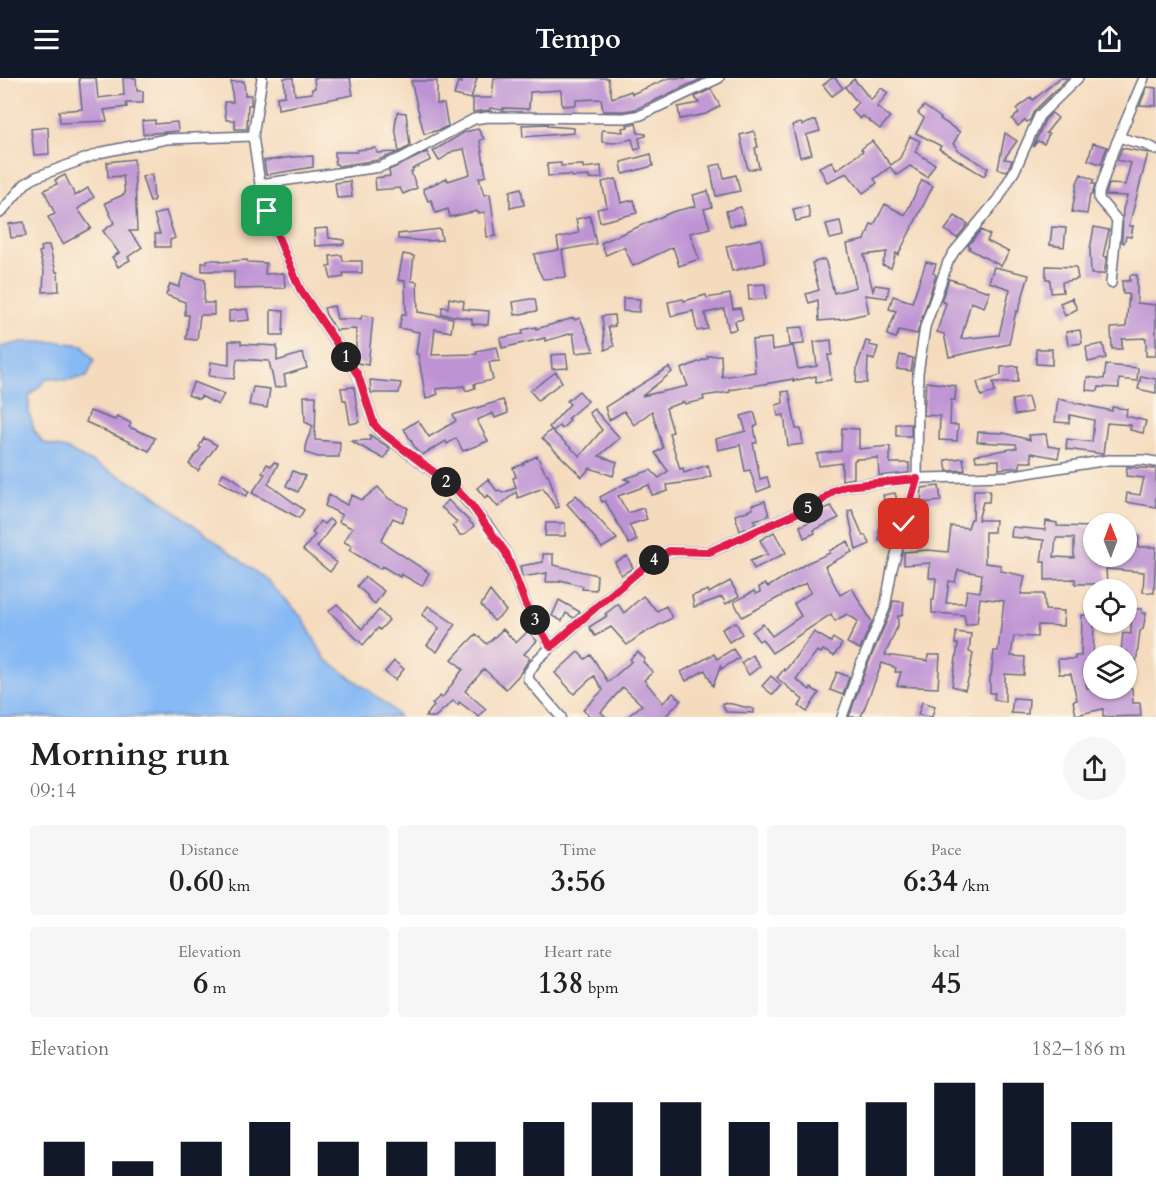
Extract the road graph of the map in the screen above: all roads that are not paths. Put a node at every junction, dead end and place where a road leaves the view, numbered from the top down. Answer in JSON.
{"nodes":[{"id":1,"x":262,"y":78,"type":"edge"},
{"id":2,"x":719,"y":78,"type":"edge"},
{"id":3,"x":1078,"y":78,"type":"edge"},
{"id":4,"x":1144,"y":78,"type":"edge"},
{"id":5,"x":253,"y":136,"type":"junction"},
{"id":6,"x":1120,"y":136,"type":"junction"},
{"id":7,"x":1156,"y":150,"type":"edge"},
{"id":8,"x":260,"y":184,"type":"junction"},
{"id":9,"x":0,"y":213,"type":"edge"},
{"id":10,"x":1111,"y":283,"type":"dead end"},
{"id":11,"x":1156,"y":462,"type":"edge"},
{"id":12,"x":917,"y":479,"type":"junction"},
{"id":13,"x":551,"y":647,"type":"junction"},
{"id":14,"x":561,"y":717,"type":"edge"},
{"id":15,"x":842,"y":717,"type":"edge"}],
"edges":[{"from":1,"to":5,"type":"street"},
{"from":2,"to":8,"type":"street"},
{"from":3,"to":12,"type":"street"},
{"from":4,"to":6,"type":"street"},
{"from":5,"to":8,"type":"street"},
{"from":5,"to":9,"type":"street"},
{"from":6,"to":7,"type":"street"},
{"from":6,"to":10,"type":"street"},
{"from":8,"to":13,"type":"street"},
{"from":11,"to":12,"type":"street"},
{"from":12,"to":13,"type":"street"},
{"from":12,"to":15,"type":"street"},
{"from":13,"to":14,"type":"street"}]}
